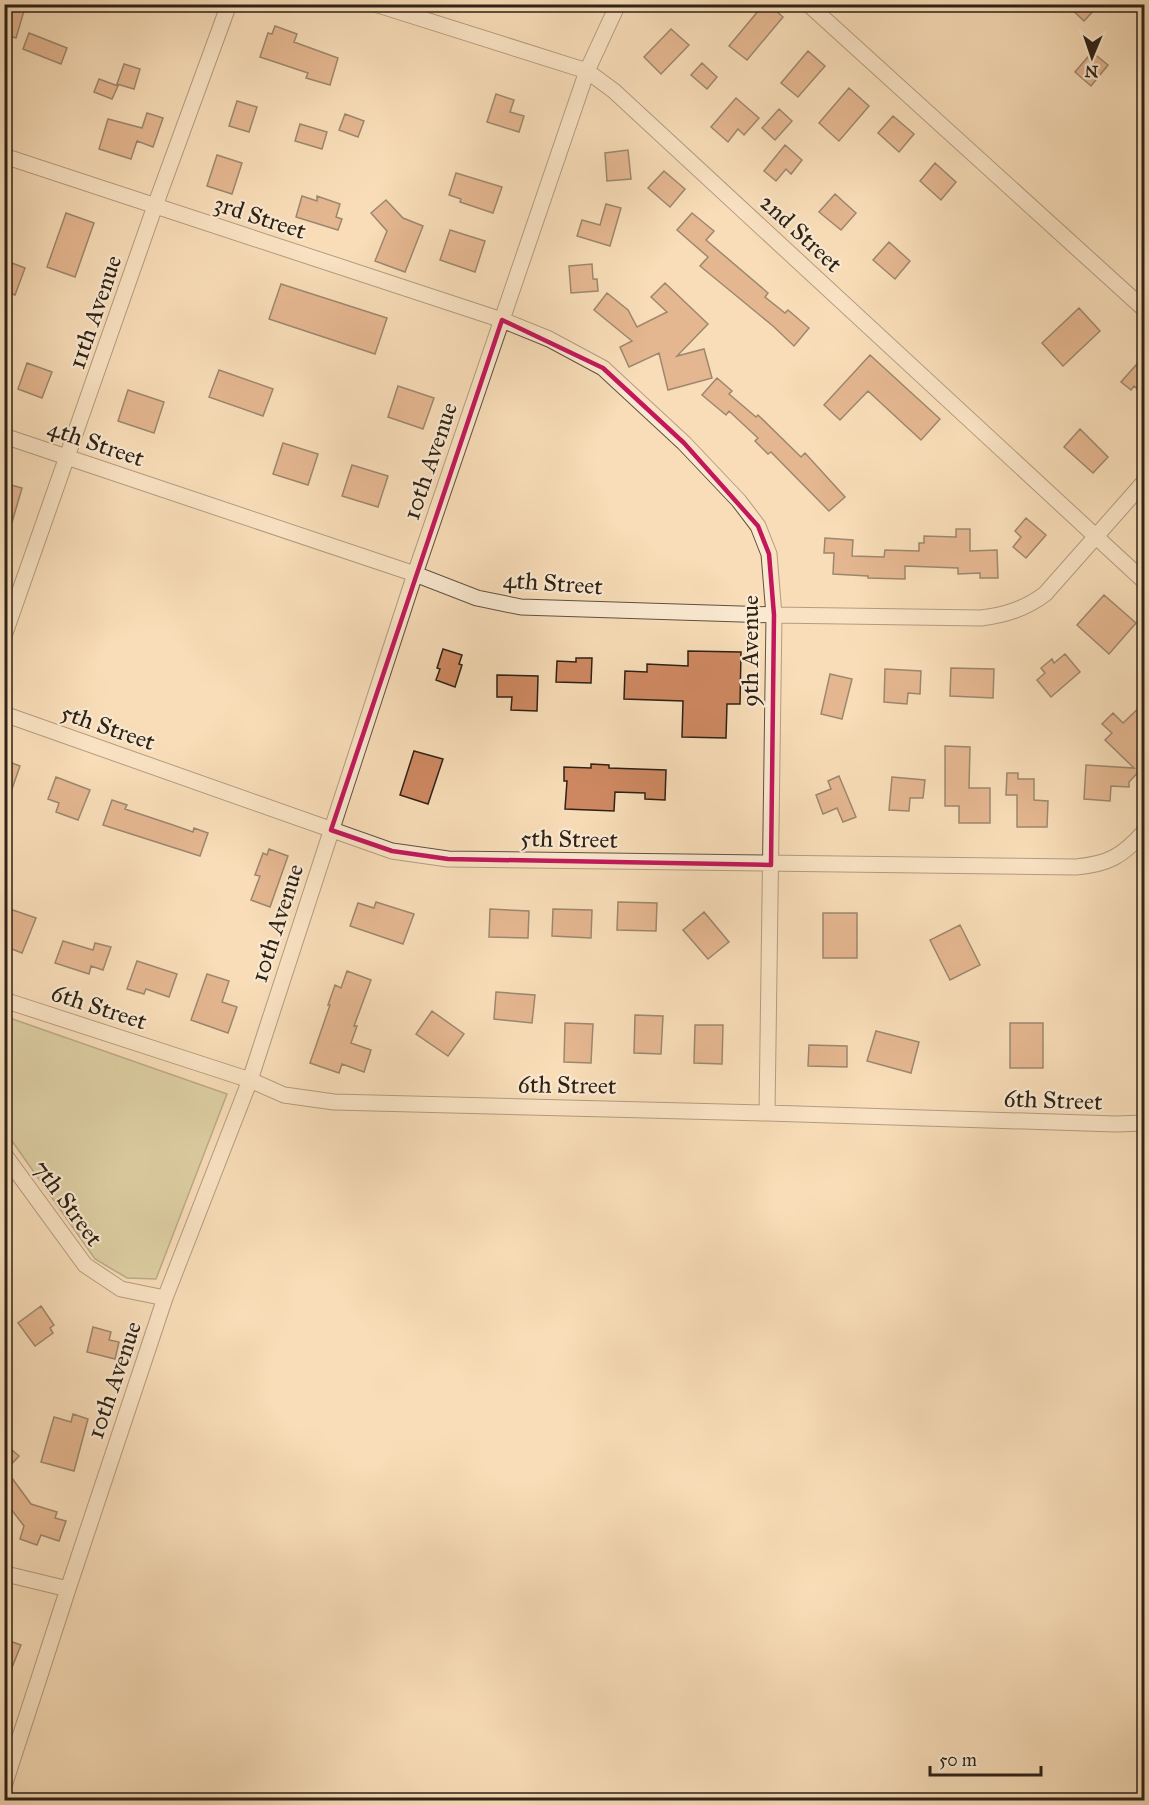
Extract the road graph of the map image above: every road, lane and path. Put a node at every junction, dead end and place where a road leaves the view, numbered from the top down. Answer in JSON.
{"nodes":[{"id":1,"x":230,"y":4,"type":"edge"},
{"id":2,"x":375,"y":4,"type":"edge"},
{"id":3,"x":618,"y":4,"type":"edge"},
{"id":4,"x":808,"y":4,"type":"edge"},
{"id":5,"x":586,"y":71,"type":"junction"},
{"id":6,"x":4,"y":156,"type":"edge"},
{"id":7,"x":155,"y":206,"type":"junction"},
{"id":8,"x":1144,"y":309,"type":"edge"},
{"id":9,"x":502,"y":320,"type":"junction"},
{"id":10,"x":4,"y":436,"type":"edge"},
{"id":11,"x":68,"y":457,"type":"junction"},
{"id":12,"x":1144,"y":482,"type":"edge"},
{"id":13,"x":1095,"y":536,"type":"junction"},
{"id":14,"x":416,"y":574,"type":"junction"},
{"id":15,"x":1144,"y":581,"type":"edge"},
{"id":16,"x":774,"y":615,"type":"junction"},
{"id":17,"x":4,"y":636,"type":"edge"},
{"id":18,"x":4,"y":714,"type":"edge"},
{"id":19,"x":331,"y":830,"type":"junction"},
{"id":20,"x":1144,"y":832,"type":"edge"},
{"id":21,"x":771,"y":865,"type":"junction"},
{"id":22,"x":4,"y":1000,"type":"edge"},
{"id":23,"x":250,"y":1080,"type":"junction"},
{"id":24,"x":767,"y":1113,"type":"junction"},
{"id":25,"x":1144,"y":1123,"type":"edge"},
{"id":26,"x":4,"y":1154,"type":"edge"},
{"id":27,"x":165,"y":1298,"type":"junction"},
{"id":28,"x":4,"y":1571,"type":"edge"},
{"id":29,"x":68,"y":1589,"type":"junction"},
{"id":30,"x":4,"y":1786,"type":"edge"}],
"edges":[{"from":1,"to":7,"type":"street","name":"11th Avenue"},
{"from":2,"to":5,"type":"street","name":"2nd Street"},
{"from":3,"to":5,"type":"street","name":"10th Avenue"},
{"from":4,"to":8,"type":"street"},
{"from":5,"to":9,"type":"street","name":"10th Avenue"},
{"from":5,"to":13,"type":"street","name":"2nd Street"},
{"from":6,"to":7,"type":"street","name":"3rd Street"},
{"from":7,"to":9,"type":"street","name":"3rd Street"},
{"from":7,"to":11,"type":"street","name":"11th Avenue"},
{"from":9,"to":14,"type":"street","name":"10th Avenue"},
{"from":9,"to":16,"type":"street","name":"9th Avenue"},
{"from":10,"to":11,"type":"street","name":"4th Street"},
{"from":11,"to":14,"type":"street","name":"4th Street"},
{"from":11,"to":17,"type":"street","name":"11th Avenue"},
{"from":12,"to":13,"type":"street","name":"4th Street"},
{"from":13,"to":15,"type":"street","name":"2nd Street"},
{"from":13,"to":16,"type":"street","name":"4th Street"},
{"from":14,"to":16,"type":"street","name":"4th Street"},
{"from":14,"to":19,"type":"street","name":"10th Avenue"},
{"from":16,"to":21,"type":"street","name":"9th Avenue"},
{"from":18,"to":19,"type":"street","name":"5th Street"},
{"from":19,"to":21,"type":"street","name":"5th Street"},
{"from":19,"to":23,"type":"street","name":"10th Avenue"},
{"from":20,"to":21,"type":"street","name":"5th Street"},
{"from":21,"to":24,"type":"street","name":"9th Avenue"},
{"from":22,"to":23,"type":"street","name":"6th Street"},
{"from":23,"to":24,"type":"street","name":"6th Street"},
{"from":23,"to":27,"type":"street","name":"10th Avenue"},
{"from":24,"to":25,"type":"street","name":"6th Street"},
{"from":26,"to":27,"type":"street","name":"7th Street"},
{"from":27,"to":29,"type":"street","name":"10th Avenue"},
{"from":28,"to":29,"type":"street"},
{"from":29,"to":30,"type":"street","name":"10th Avenue"}]}
